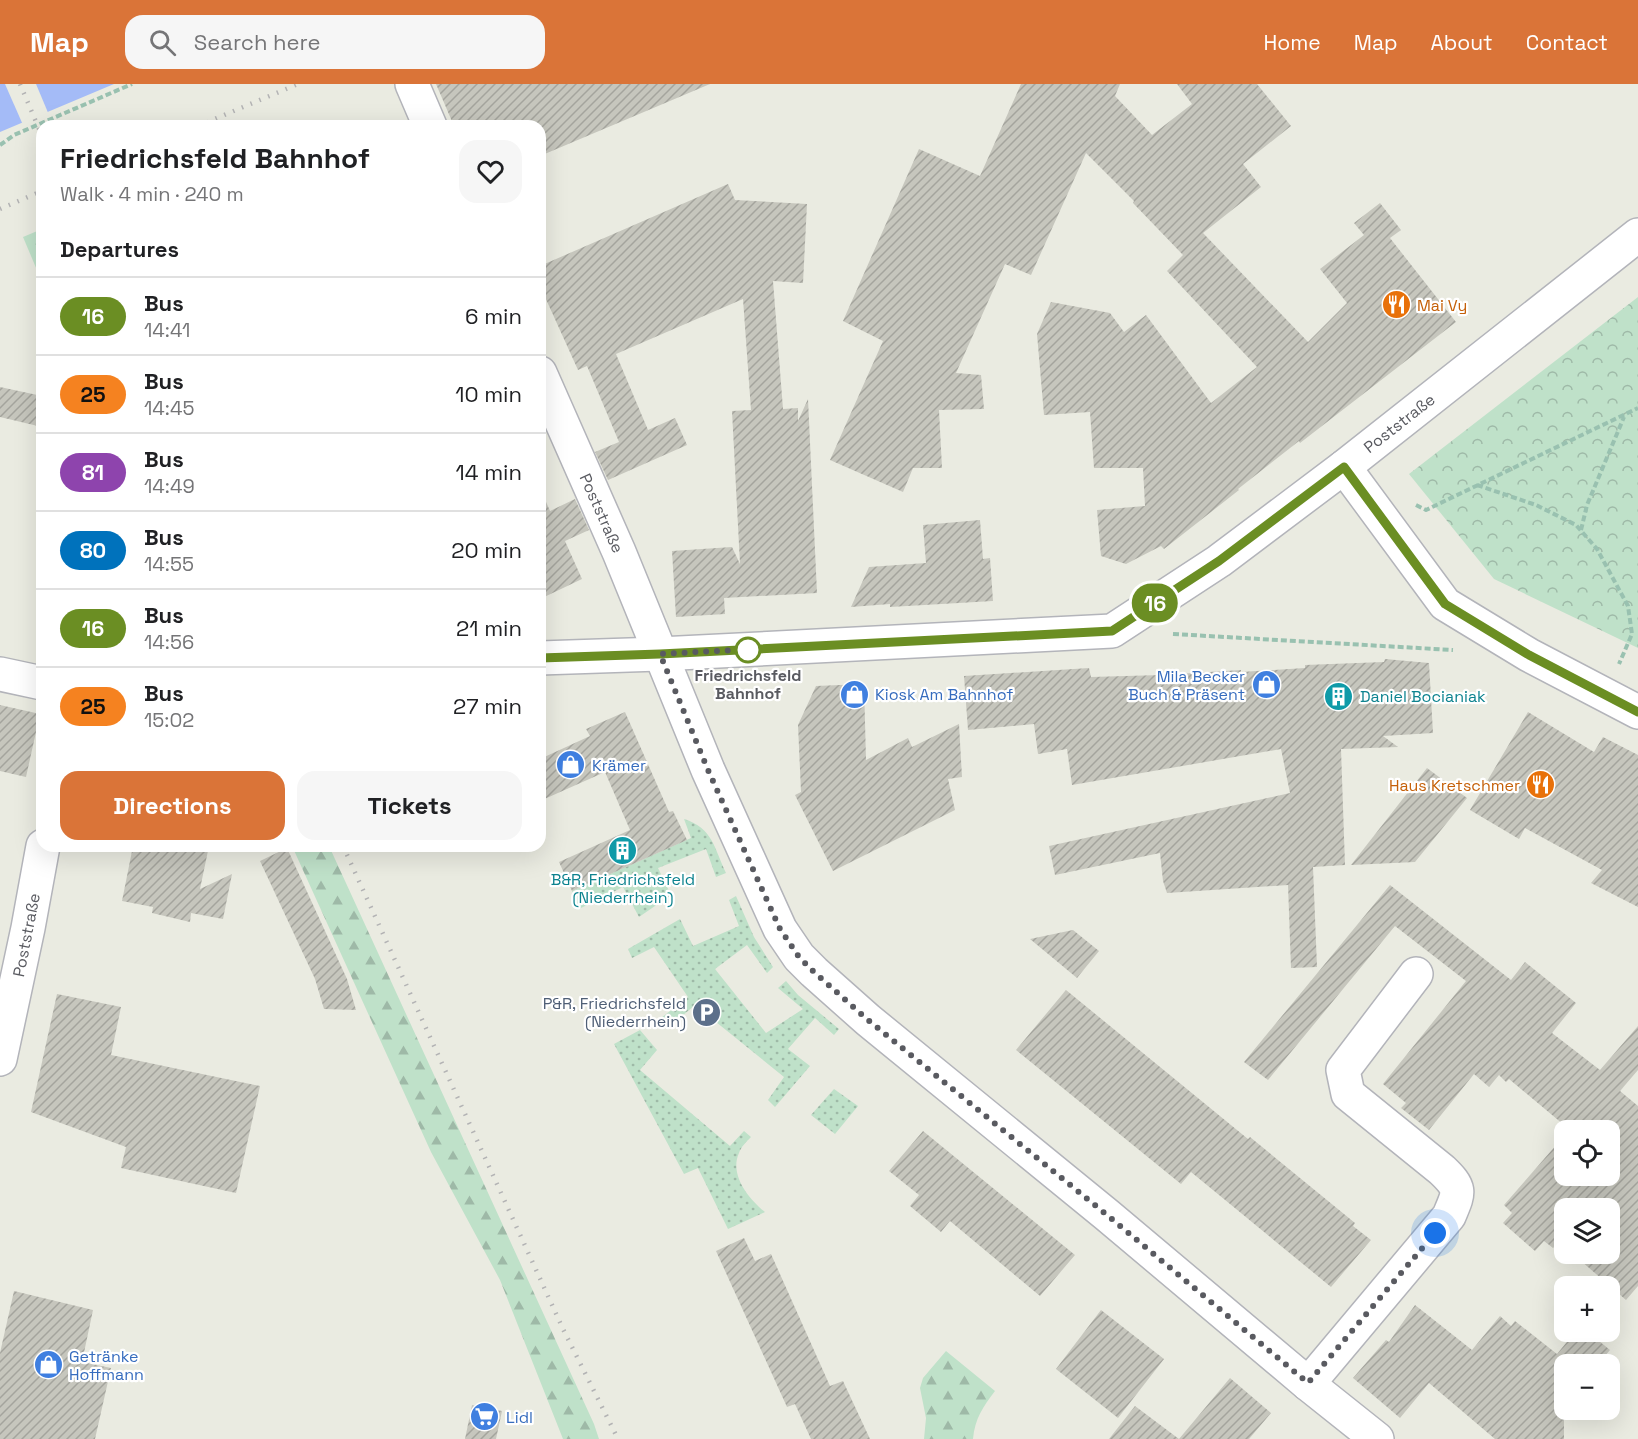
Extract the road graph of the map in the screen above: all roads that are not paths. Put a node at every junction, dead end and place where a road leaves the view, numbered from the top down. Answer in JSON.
{"nodes":[{"id":1,"x":412,"y":84,"type":"edge"},
{"id":2,"x":427,"y":120,"type":"edge"},
{"id":3,"x":1638,"y":235,"type":"edge"},
{"id":4,"x":546,"y":387,"type":"edge"},
{"id":5,"x":1344,"y":467,"type":"junction"},
{"id":6,"x":660,"y":654,"type":"junction"},
{"id":7,"x":546,"y":658,"type":"edge"},
{"id":8,"x":0,"y":674,"type":"edge"},
{"id":9,"x":36,"y":682,"type":"edge"},
{"id":10,"x":1638,"y":712,"type":"edge"},
{"id":11,"x":43,"y":852,"type":"edge"},
{"id":12,"x":1416,"y":974,"type":"dead end"},
{"id":13,"x":0,"y":1059,"type":"edge"},
{"id":14,"x":1308,"y":1383,"type":"junction"},
{"id":15,"x":1371,"y":1437,"type":"edge"}],
"edges":[{"from":1,"to":2,"type":"street"},
{"from":3,"to":5,"type":"street","name":"Poststraße"},
{"from":4,"to":6,"type":"street","name":"Poststraße"},
{"from":5,"to":6,"type":"street","name":"Poststraße"},
{"from":5,"to":10,"type":"street"},
{"from":6,"to":7,"type":"street","name":"Poststraße"},
{"from":6,"to":14,"type":"street"},
{"from":8,"to":9,"type":"street"},
{"from":11,"to":13,"type":"street","name":"Poststraße"},
{"from":12,"to":14,"type":"street"},
{"from":14,"to":15,"type":"street"}]}
